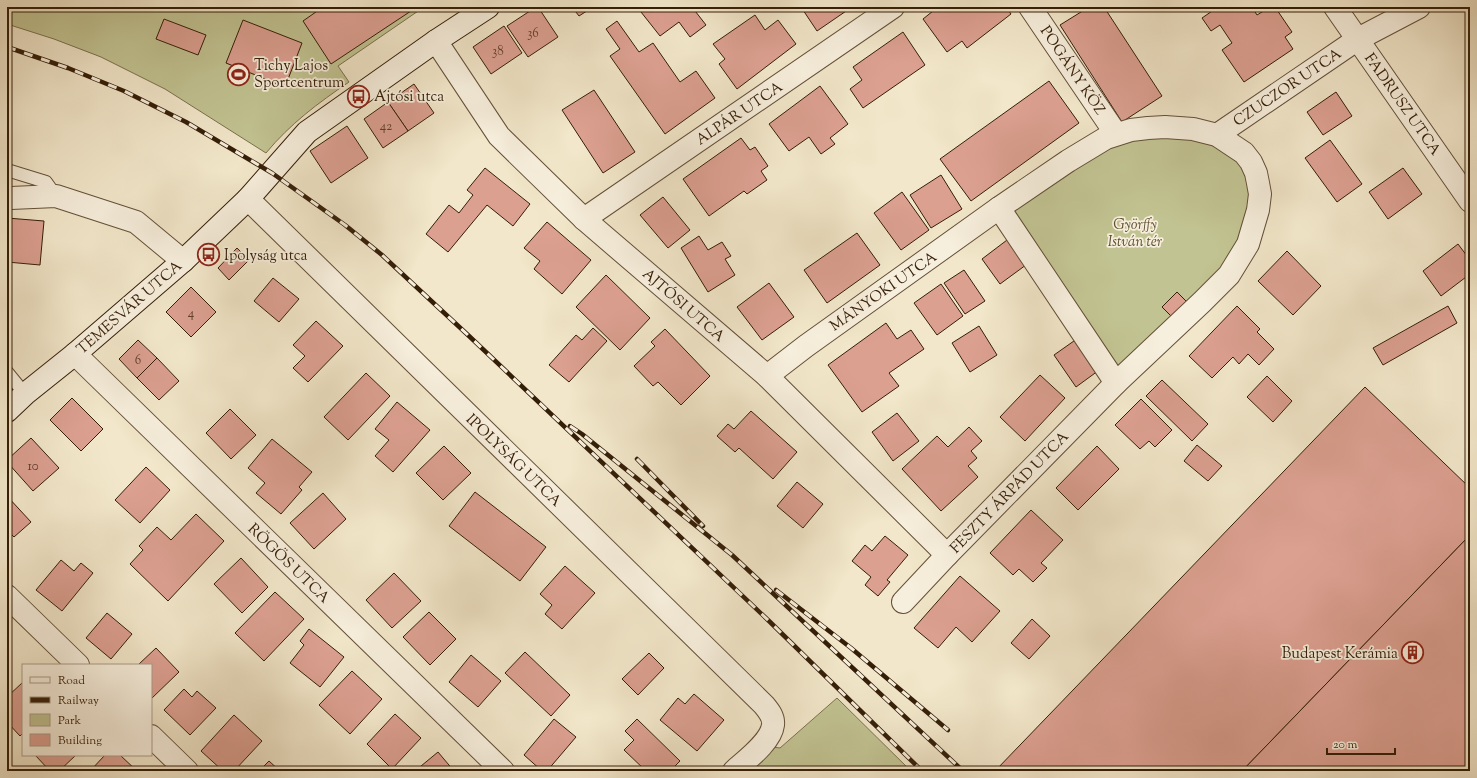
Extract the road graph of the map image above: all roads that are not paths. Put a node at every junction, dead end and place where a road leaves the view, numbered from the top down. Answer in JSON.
{"nodes":[{"id":1,"x":488,"y":7,"type":"edge"},
{"id":2,"x":893,"y":7,"type":"edge"},
{"id":3,"x":1030,"y":7,"type":"edge"},
{"id":4,"x":1335,"y":7,"type":"edge"},
{"id":5,"x":1419,"y":7,"type":"edge"},
{"id":6,"x":1358,"y":40,"type":"junction"},
{"id":7,"x":436,"y":41,"type":"junction"},
{"id":8,"x":1116,"y":134,"type":"junction"},
{"id":9,"x":1217,"y":135,"type":"junction"},
{"id":10,"x":7,"y":170,"type":"edge"},
{"id":11,"x":56,"y":196,"type":"junction"},
{"id":12,"x":9,"y":198,"type":"edge"},
{"id":13,"x":248,"y":199,"type":"junction"},
{"id":14,"x":1470,"y":201,"type":"edge"},
{"id":15,"x":999,"y":208,"type":"junction"},
{"id":16,"x":584,"y":219,"type":"junction"},
{"id":17,"x":183,"y":261,"type":"junction"},
{"id":18,"x":75,"y":354,"type":"junction"},
{"id":19,"x":7,"y":372,"type":"edge"},
{"id":20,"x":767,"y":376,"type":"junction"},
{"id":21,"x":1116,"y":383,"type":"junction"},
{"id":22,"x":25,"y":394,"type":"junction"},
{"id":23,"x":7,"y":411,"type":"edge"},
{"id":24,"x":947,"y":555,"type":"junction"},
{"id":25,"x":7,"y":596,"type":"edge"},
{"id":26,"x":903,"y":602,"type":"dead end"},
{"id":27,"x":77,"y":664,"type":"edge"},
{"id":28,"x":152,"y":737,"type":"edge"},
{"id":29,"x":187,"y":771,"type":"edge"},
{"id":30,"x":503,"y":771,"type":"edge"},
{"id":31,"x":734,"y":771,"type":"edge"}],
"edges":[{"from":1,"to":7,"type":"street","name":"TEMESVÁR UTCA"},
{"from":2,"to":16,"type":"street","name":"ALPÁR UTCA"},
{"from":3,"to":8,"type":"street","name":"POGÁNY KÖZ"},
{"from":4,"to":6,"type":"street","name":"FADRUSZ UTCA"},
{"from":5,"to":6,"type":"street","name":"CZUCZOR UTCA"},
{"from":6,"to":9,"type":"street","name":"CZUCZOR UTCA"},
{"from":6,"to":14,"type":"street","name":"FADRUSZ UTCA"},
{"from":7,"to":13,"type":"street","name":"TEMESVÁR UTCA"},
{"from":7,"to":16,"type":"street","name":"AJTÓSI UTCA"},
{"from":8,"to":9,"type":"street","name":"MÁNYOKI UTCA"},
{"from":8,"to":15,"type":"street","name":"MÁNYOKI UTCA"},
{"from":9,"to":21,"type":"street","name":"FESZTY ÁRPÁD UTCA"},
{"from":10,"to":11,"type":"lane"},
{"from":11,"to":12,"type":"street"},
{"from":11,"to":17,"type":"street"},
{"from":13,"to":17,"type":"street","name":"TEMESVÁR UTCA"},
{"from":13,"to":31,"type":"street","name":"IPOLYSÁG UTCA"},
{"from":15,"to":20,"type":"street","name":"MÁNYOKI UTCA"},
{"from":15,"to":21,"type":"street"},
{"from":16,"to":20,"type":"street","name":"AJTÓSI UTCA"},
{"from":17,"to":18,"type":"street","name":"TEMESVÁR UTCA"},
{"from":18,"to":22,"type":"street","name":"TEMESVÁR UTCA"},
{"from":18,"to":30,"type":"street","name":"RÖGÖS UTCA"},
{"from":19,"to":22,"type":"lane"},
{"from":20,"to":24,"type":"street","name":"AJTÓSI UTCA"},
{"from":21,"to":24,"type":"street","name":"FESZTY ÁRPÁD UTCA"},
{"from":22,"to":23,"type":"street","name":"TEMESVÁR UTCA"},
{"from":24,"to":26,"type":"street","name":"FESZTY ÁRPÁD UTCA"},
{"from":25,"to":27,"type":"street"},
{"from":28,"to":29,"type":"street"}]}
